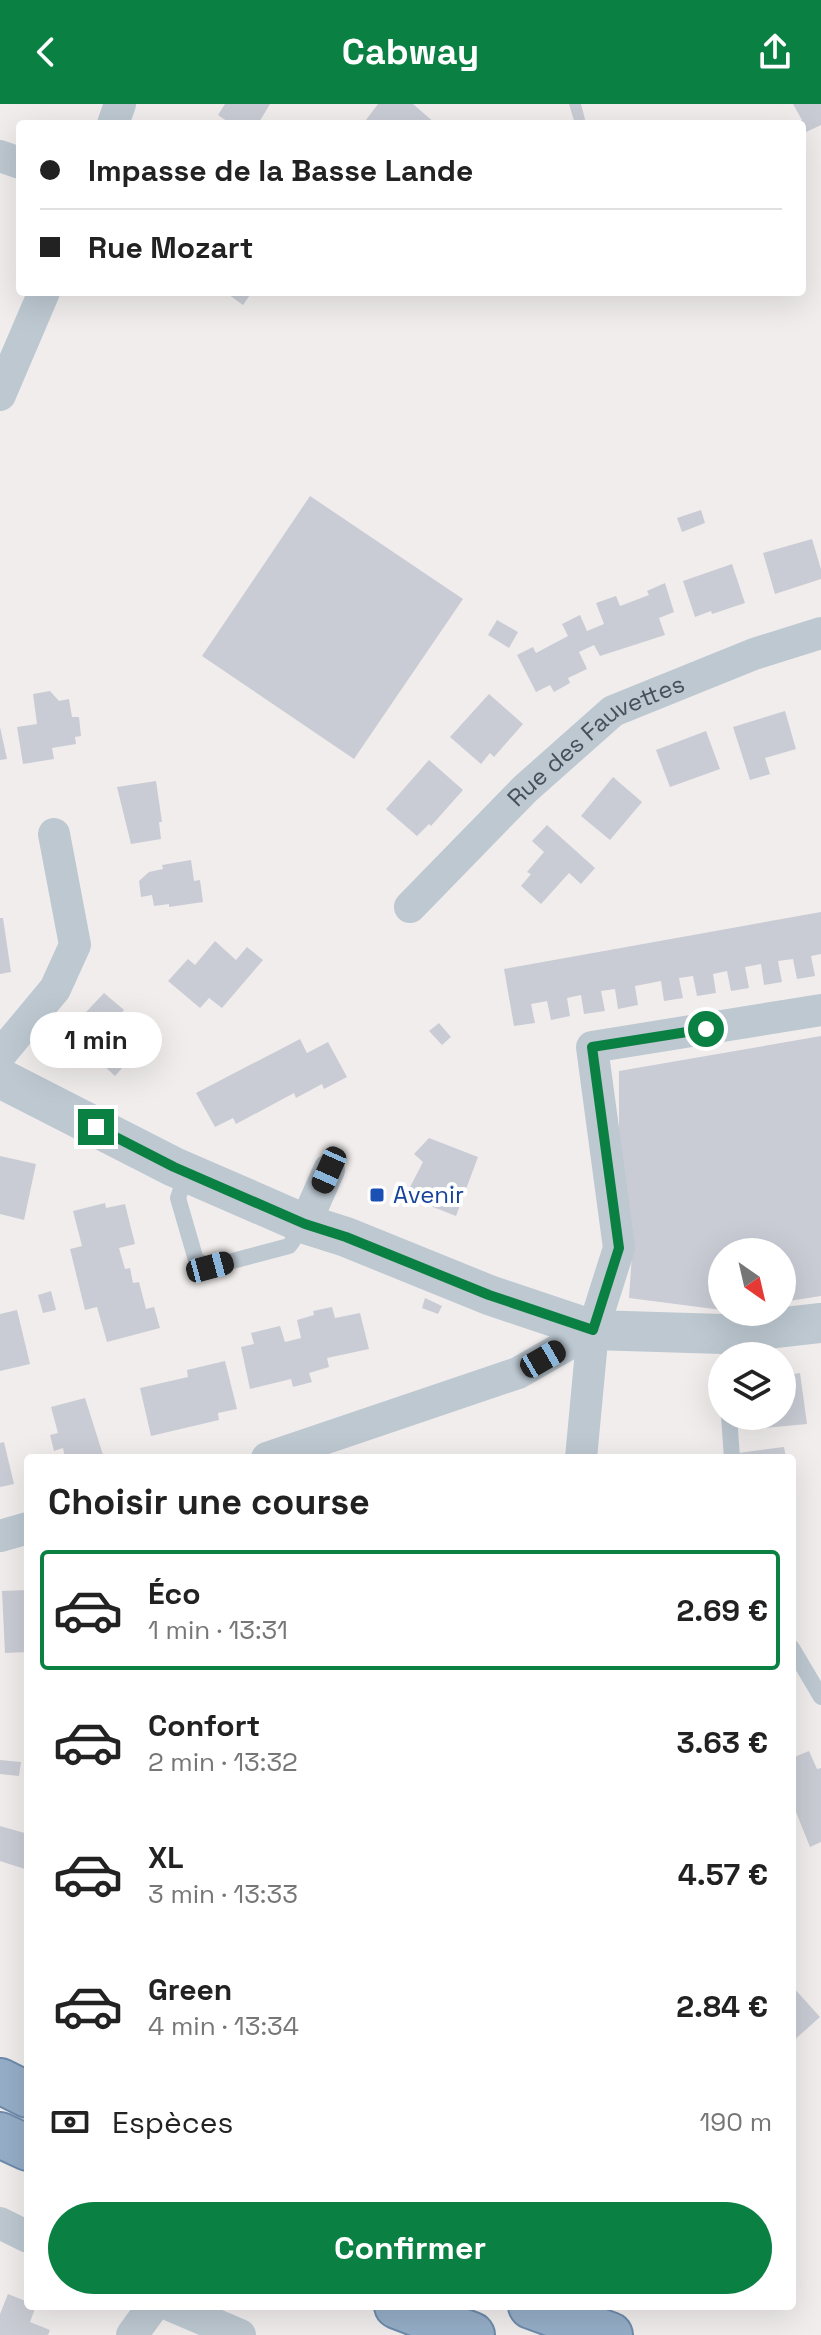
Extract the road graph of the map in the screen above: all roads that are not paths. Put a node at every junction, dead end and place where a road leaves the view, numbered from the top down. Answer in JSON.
{"nodes":[{"id":1,"x":42,"y":296,"type":"edge"},
{"id":2,"x":0,"y":395,"type":"edge"},
{"id":3,"x":821,"y":633,"type":"edge"},
{"id":4,"x":54,"y":834,"type":"dead end"},
{"id":5,"x":410,"y":907,"type":"dead end"},
{"id":6,"x":821,"y":1010,"type":"edge"},
{"id":7,"x":0,"y":1055,"type":"edge"},
{"id":8,"x":0,"y":1078,"type":"edge"},
{"id":9,"x":329,"y":1170,"type":"dead end"},
{"id":10,"x":186,"y":1172,"type":"junction"},
{"id":11,"x":305,"y":1224,"type":"junction"},
{"id":12,"x":821,"y":1323,"type":"edge"},
{"id":13,"x":593,"y":1330,"type":"junction"},
{"id":14,"x":736,"y":1342,"type":"edge"},
{"id":15,"x":708,"y":1343,"type":"edge"},
{"id":16,"x":730,"y":1430,"type":"edge"},
{"id":17,"x":279,"y":1454,"type":"edge"},
{"id":18,"x":581,"y":1454,"type":"edge"},
{"id":19,"x":732,"y":1454,"type":"edge"},
{"id":20,"x":24,"y":1529,"type":"edge"},
{"id":21,"x":0,"y":1536,"type":"edge"},
{"id":22,"x":796,"y":1655,"type":"edge"},
{"id":23,"x":821,"y":1697,"type":"edge"},
{"id":24,"x":0,"y":2081,"type":"edge"},
{"id":25,"x":24,"y":2093,"type":"edge"},
{"id":26,"x":0,"y":2135,"type":"edge"},
{"id":27,"x":24,"y":2146,"type":"edge"},
{"id":28,"x":0,"y":2223,"type":"edge"},
{"id":29,"x":24,"y":2235,"type":"edge"},
{"id":30,"x":150,"y":2310,"type":"edge"},
{"id":31,"x":181,"y":2310,"type":"edge"},
{"id":32,"x":407,"y":2310,"type":"edge"},
{"id":33,"x":542,"y":2310,"type":"edge"},
{"id":34,"x":132,"y":2335,"type":"edge"},
{"id":35,"x":240,"y":2335,"type":"edge"},
{"id":36,"x":472,"y":2335,"type":"edge"},
{"id":37,"x":610,"y":2335,"type":"edge"}],
"edges":[{"from":1,"to":2,"type":"street"},
{"from":3,"to":5,"type":"street","name":"Rue des Fauvettes"},
{"from":4,"to":7,"type":"street"},
{"from":6,"to":13,"type":"street"},
{"from":8,"to":10,"type":"street"},
{"from":9,"to":11,"type":"street"},
{"from":10,"to":11,"type":"street"},
{"from":10,"to":11,"type":"lane"},
{"from":11,"to":13,"type":"street"},
{"from":12,"to":14,"type":"street"},
{"from":13,"to":15,"type":"street"},
{"from":13,"to":17,"type":"street"},
{"from":13,"to":18,"type":"street"},
{"from":16,"to":19,"type":"lane"},
{"from":20,"to":21,"type":"street"},
{"from":22,"to":23,"type":"lane"},
{"from":24,"to":25,"type":"highway"},
{"from":26,"to":27,"type":"highway"},
{"from":28,"to":29,"type":"street"},
{"from":30,"to":34,"type":"street"},
{"from":31,"to":35,"type":"street"},
{"from":32,"to":36,"type":"highway"},
{"from":33,"to":37,"type":"highway"}]}
